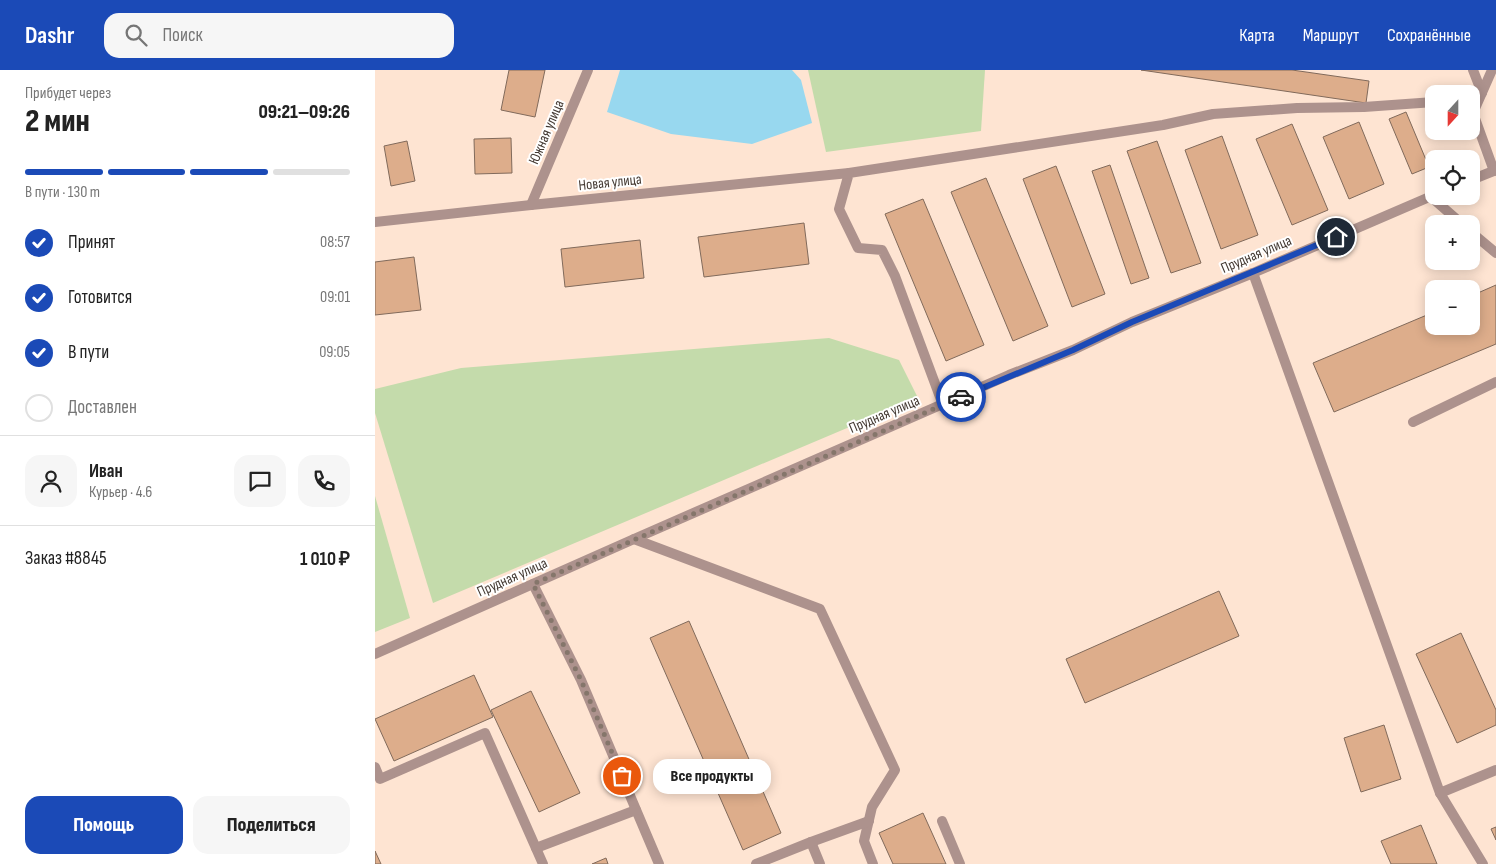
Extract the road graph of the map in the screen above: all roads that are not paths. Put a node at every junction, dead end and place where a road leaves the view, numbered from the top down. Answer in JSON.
{"nodes":[{"id":1,"x":588,"y":70,"type":"edge"},
{"id":2,"x":1473,"y":70,"type":"edge"},
{"id":3,"x":1492,"y":70,"type":"edge"},
{"id":4,"x":1482,"y":93,"type":"junction"},
{"id":5,"x":1480,"y":97,"type":"edge"},
{"id":6,"x":1425,"y":103,"type":"edge"},
{"id":7,"x":1480,"y":133,"type":"edge"},
{"id":8,"x":1495,"y":170,"type":"edge"},
{"id":9,"x":849,"y":173,"type":"junction"},
{"id":10,"x":1480,"y":176,"type":"edge"},
{"id":11,"x":1425,"y":199,"type":"edge"},
{"id":12,"x":531,"y":205,"type":"junction"},
{"id":13,"x":1442,"y":205,"type":"edge"},
{"id":14,"x":1452,"y":215,"type":"edge"},
{"id":15,"x":375,"y":222,"type":"edge"},
{"id":16,"x":1480,"y":240,"type":"edge"},
{"id":17,"x":1496,"y":253,"type":"edge"},
{"id":18,"x":1253,"y":273,"type":"junction"},
{"id":19,"x":1496,"y":382,"type":"edge"},
{"id":20,"x":943,"y":405,"type":"junction"},
{"id":21,"x":1413,"y":422,"type":"dead end"},
{"id":22,"x":634,"y":539,"type":"junction"},
{"id":23,"x":533,"y":584,"type":"junction"},
{"id":24,"x":375,"y":654,"type":"edge"},
{"id":25,"x":375,"y":767,"type":"edge"},
{"id":26,"x":1496,"y":770,"type":"edge"},
{"id":27,"x":1440,"y":793,"type":"junction"},
{"id":28,"x":636,"y":810,"type":"junction"},
{"id":29,"x":869,"y":821,"type":"junction"},
{"id":30,"x":942,"y":821,"type":"dead end"},
{"id":31,"x":811,"y":842,"type":"junction"},
{"id":32,"x":536,"y":848,"type":"junction"},
{"id":33,"x":543,"y":864,"type":"edge"},
{"id":34,"x":659,"y":864,"type":"edge"},
{"id":35,"x":756,"y":864,"type":"edge"},
{"id":36,"x":820,"y":864,"type":"edge"},
{"id":37,"x":873,"y":864,"type":"edge"},
{"id":38,"x":960,"y":864,"type":"edge"},
{"id":39,"x":1483,"y":864,"type":"edge"}],
"edges":[{"from":1,"to":12,"type":"street","name":"Южная улица"},
{"from":2,"to":4,"type":"street"},
{"from":3,"to":4,"type":"street"},
{"from":4,"to":5,"type":"street"},
{"from":6,"to":9,"type":"street","name":"Новая улица"},
{"from":7,"to":8,"type":"street"},
{"from":8,"to":10,"type":"street"},
{"from":9,"to":12,"type":"street","name":"Новая улица"},
{"from":9,"to":20,"type":"street"},
{"from":11,"to":18,"type":"street","name":"Прудная улица"},
{"from":12,"to":15,"type":"street","name":"Новая улица"},
{"from":13,"to":14,"type":"street"},
{"from":16,"to":17,"type":"street"},
{"from":18,"to":20,"type":"street","name":"Прудная улица"},
{"from":18,"to":27,"type":"street"},
{"from":19,"to":21,"type":"street"},
{"from":20,"to":22,"type":"street","name":"Прудная улица"},
{"from":22,"to":23,"type":"street","name":"Прудная улица"},
{"from":22,"to":29,"type":"street"},
{"from":23,"to":24,"type":"street","name":"Прудная улица"},
{"from":23,"to":28,"type":"street"},
{"from":25,"to":32,"type":"street"},
{"from":26,"to":27,"type":"street"},
{"from":27,"to":39,"type":"street"},
{"from":28,"to":32,"type":"street"},
{"from":28,"to":34,"type":"street"},
{"from":29,"to":31,"type":"street"},
{"from":29,"to":37,"type":"street"},
{"from":30,"to":38,"type":"street"},
{"from":31,"to":35,"type":"street"},
{"from":31,"to":36,"type":"street"},
{"from":32,"to":33,"type":"street"}]}
